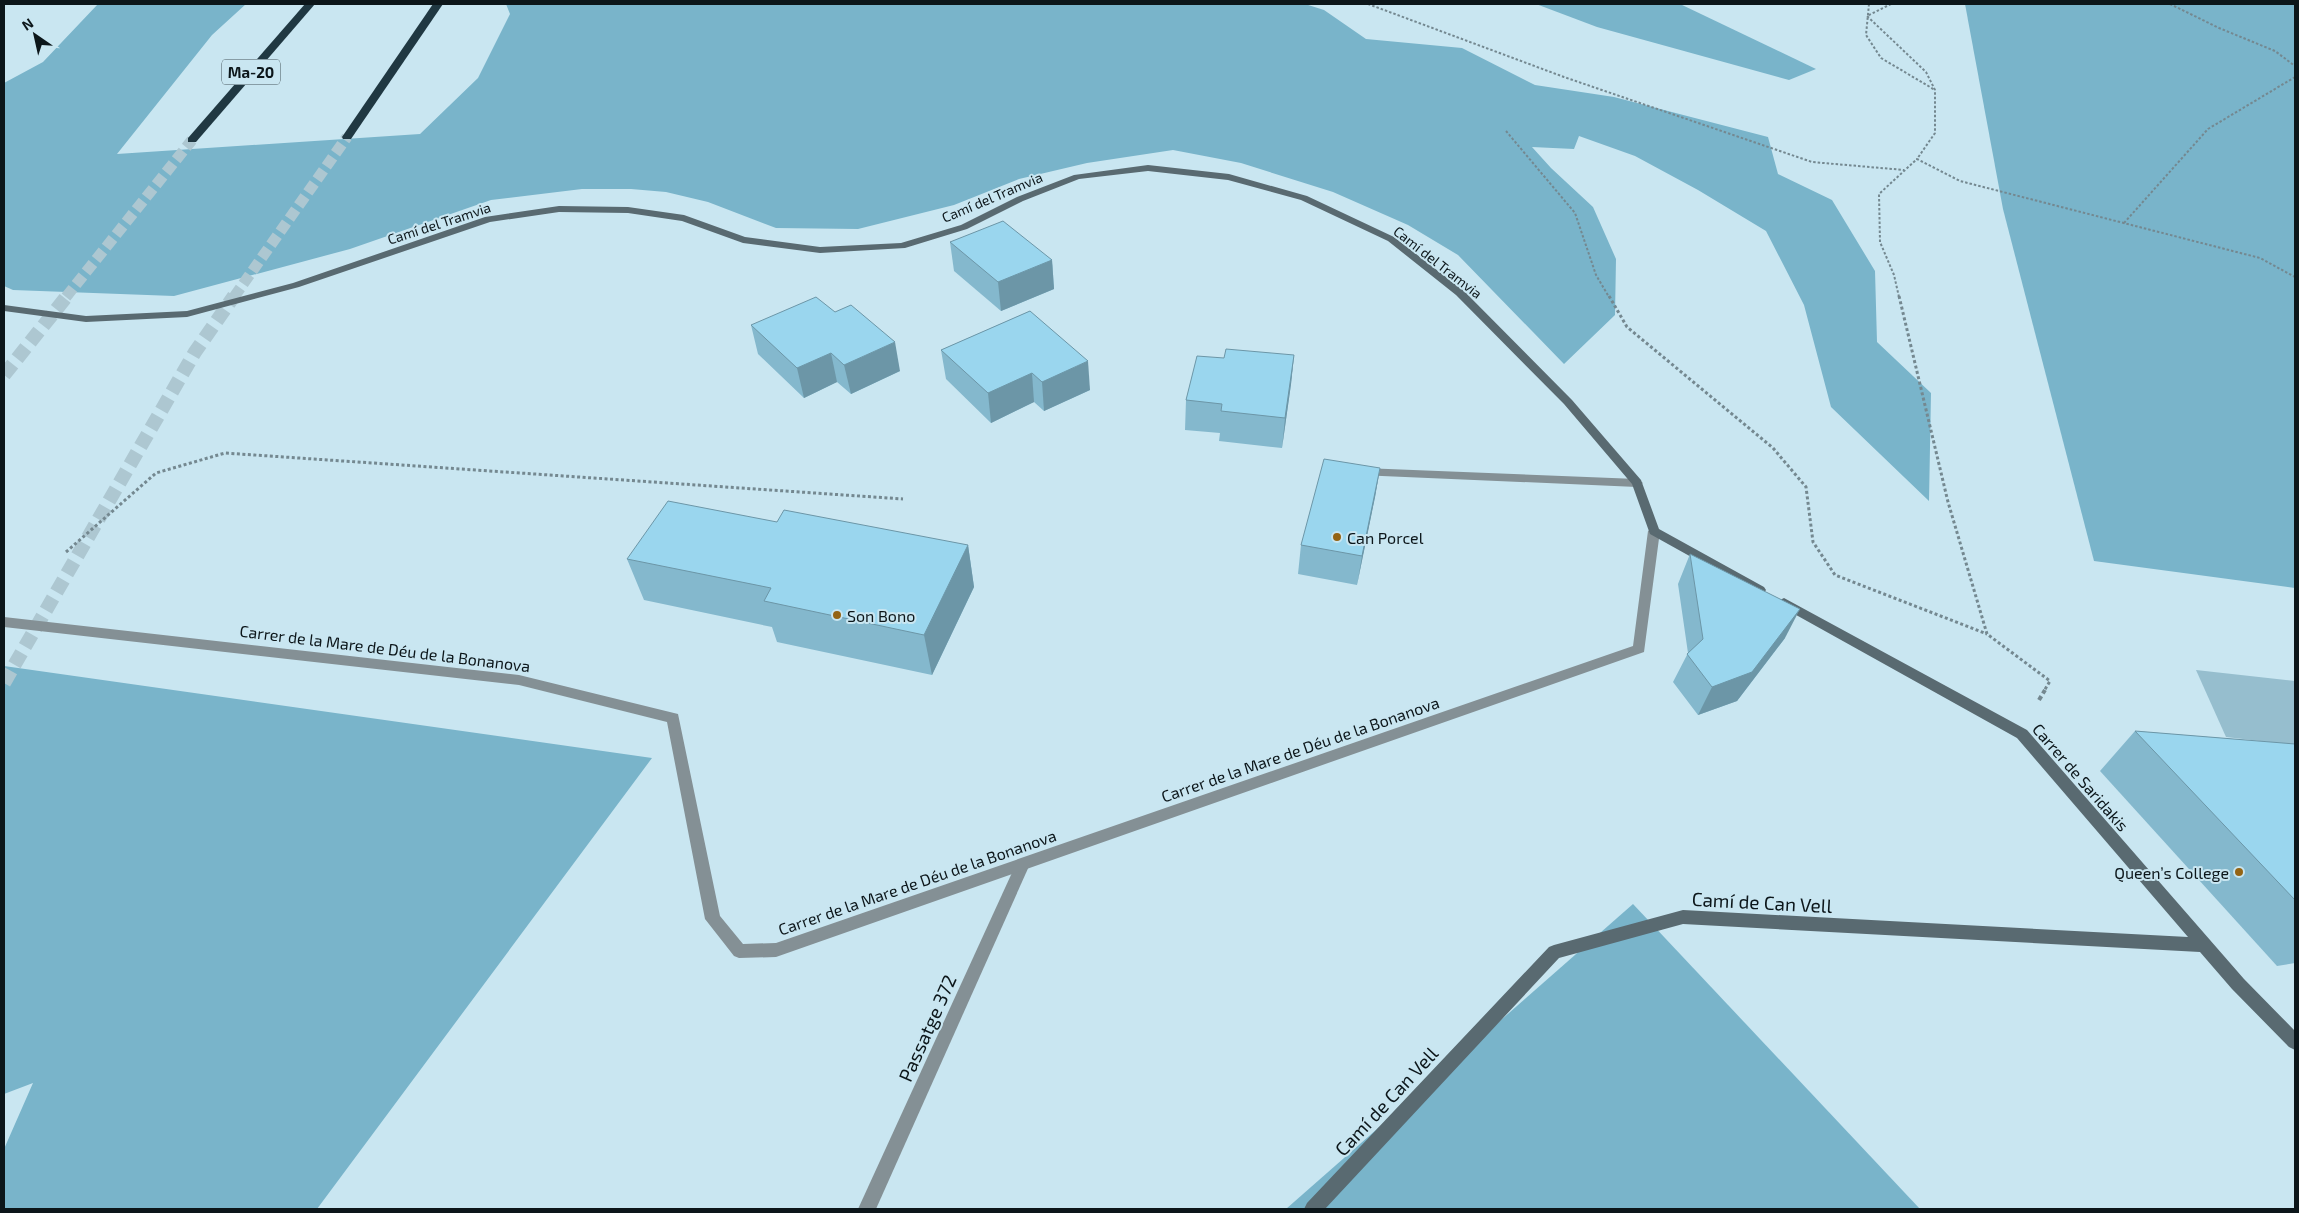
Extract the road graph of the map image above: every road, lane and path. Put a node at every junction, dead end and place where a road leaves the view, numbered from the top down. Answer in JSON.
{"nodes":[{"id":1,"x":310,"y":4,"type":"edge"},
{"id":2,"x":438,"y":4,"type":"edge"},
{"id":3,"x":1368,"y":4,"type":"edge"},
{"id":4,"x":1869,"y":4,"type":"edge"},
{"id":5,"x":1891,"y":4,"type":"edge"},
{"id":6,"x":2170,"y":4,"type":"edge"},
{"id":7,"x":1867,"y":16,"type":"junction"},
{"id":8,"x":2295,"y":66,"type":"edge"},
{"id":9,"x":2295,"y":77,"type":"edge"},
{"id":10,"x":1935,"y":90,"type":"junction"},
{"id":11,"x":1506,"y":131,"type":"dead end"},
{"id":12,"x":347,"y":137,"type":"tunnel mouth"},
{"id":13,"x":192,"y":140,"type":"tunnel mouth"},
{"id":14,"x":1917,"y":159,"type":"junction"},
{"id":15,"x":1905,"y":170,"type":"junction"},
{"id":16,"x":2124,"y":222,"type":"junction"},
{"id":17,"x":2295,"y":277,"type":"edge"},
{"id":18,"x":4,"y":308,"type":"edge"},
{"id":19,"x":1350,"y":472,"type":"edge"},
{"id":20,"x":1637,"y":483,"type":"junction"},
{"id":21,"x":903,"y":499,"type":"dead end"},
{"id":22,"x":1654,"y":531,"type":"junction"},
{"id":23,"x":66,"y":552,"type":"dead end"},
{"id":24,"x":4,"y":622,"type":"edge"},
{"id":25,"x":1987,"y":634,"type":"junction"},
{"id":26,"x":2022,"y":734,"type":"junction"},
{"id":27,"x":1023,"y":864,"type":"junction"},
{"id":28,"x":2204,"y":945,"type":"junction"},
{"id":29,"x":2295,"y":1042,"type":"edge"},
{"id":30,"x":867,"y":1209,"type":"edge"},
{"id":31,"x":1313,"y":1209,"type":"edge"}],
"edges":[{"from":1,"to":13,"type":"highway","number":"Ma-20"},
{"from":2,"to":12,"type":"highway"},
{"from":3,"to":15,"type":"path"},
{"from":4,"to":7,"type":"path"},
{"from":5,"to":7,"type":"path"},
{"from":6,"to":8,"type":"path"},
{"from":7,"to":10,"type":"path"},
{"from":7,"to":10,"type":"path"},
{"from":9,"to":16,"type":"path"},
{"from":10,"to":14,"type":"path"},
{"from":11,"to":25,"type":"path"},
{"from":14,"to":15,"type":"path"},
{"from":14,"to":16,"type":"path"},
{"from":15,"to":25,"type":"path"},
{"from":16,"to":17,"type":"path"},
{"from":18,"to":20,"type":"street","name":"Camí del Tramvia"},
{"from":19,"to":20,"type":"street"},
{"from":20,"to":22,"type":"street","name":"Camí del Tramvia"},
{"from":21,"to":23,"type":"path"},
{"from":22,"to":26,"type":"street","name":"Carrer de Saridakis"},
{"from":22,"to":27,"type":"street","name":"Carrer de la Mare de Déu de la Bonanova"},
{"from":24,"to":27,"type":"street","name":"Carrer de la Mare de Déu de la Bonanova"},
{"from":25,"to":26,"type":"path"},
{"from":26,"to":28,"type":"street","name":"Carrer de Saridakis"},
{"from":27,"to":30,"type":"street","name":"Passatge 372"},
{"from":28,"to":29,"type":"street","name":"Carrer de Saridakis"},
{"from":28,"to":31,"type":"street","name":"Camí de Can Vell"}]}
